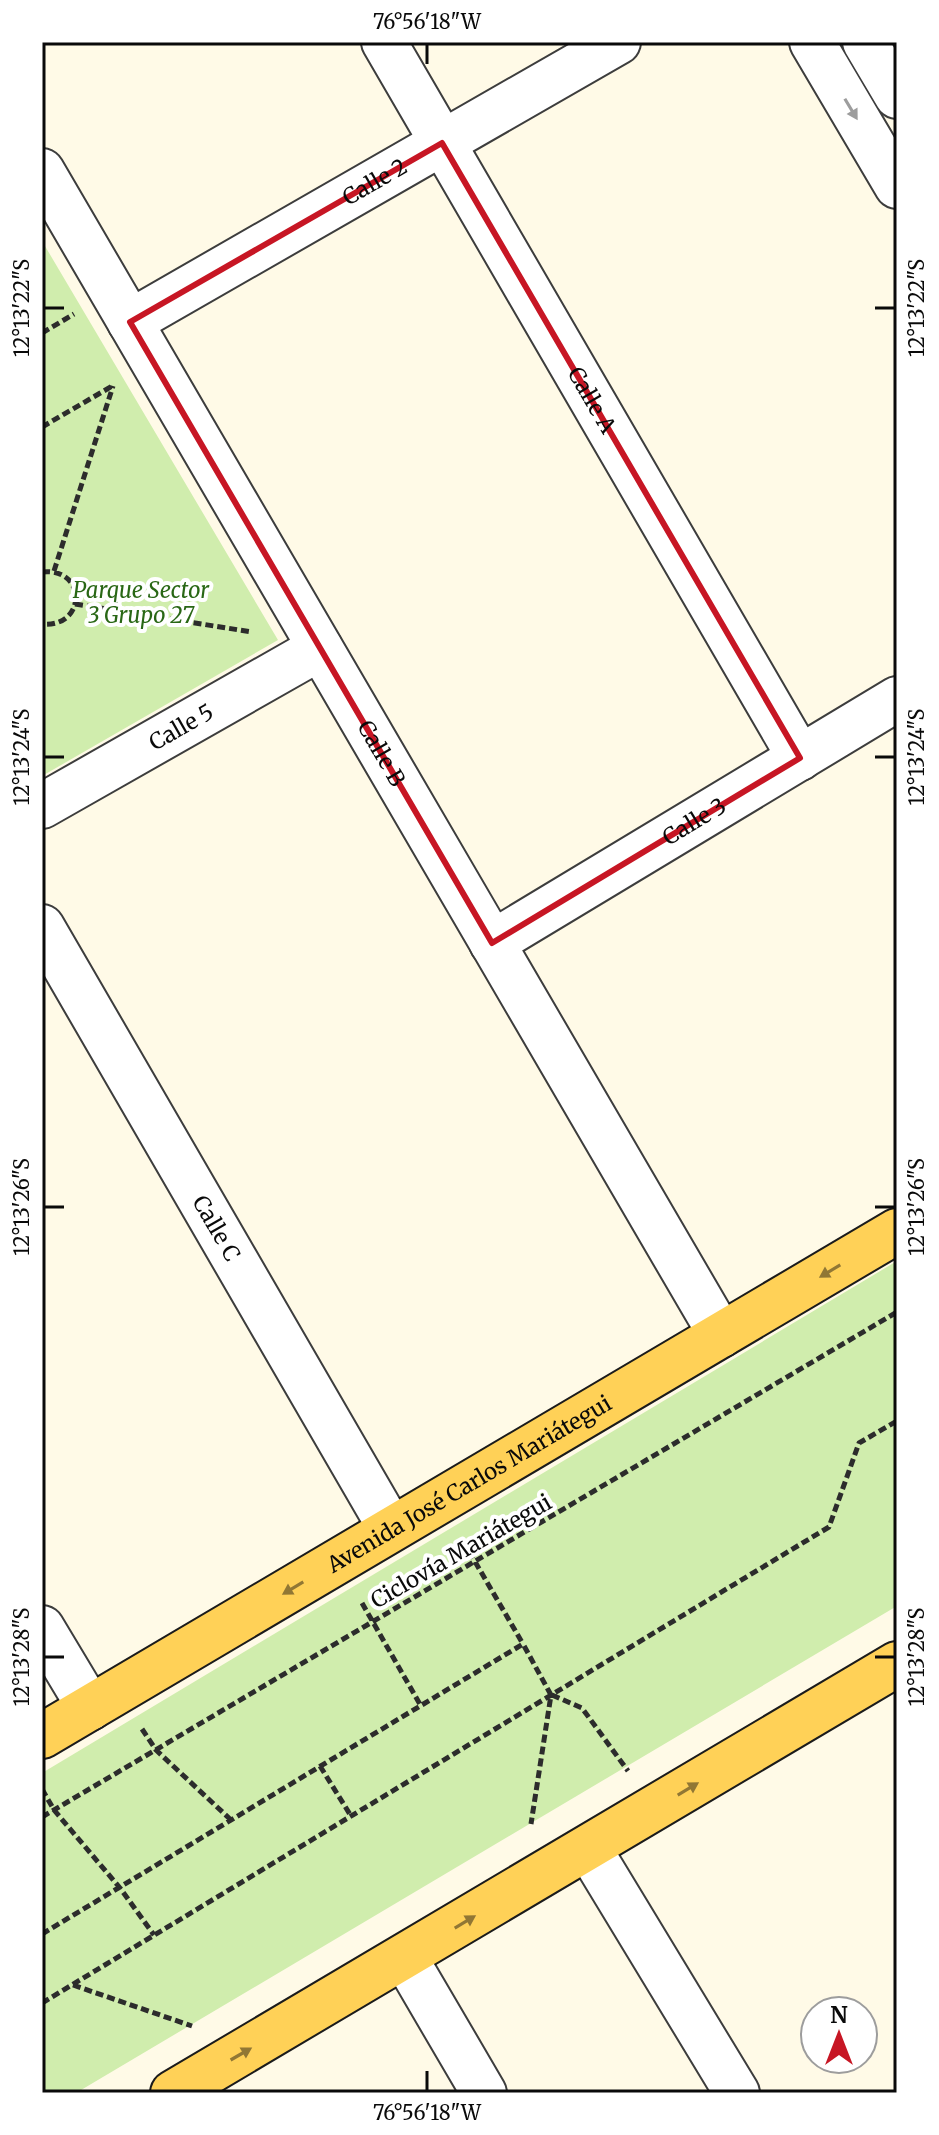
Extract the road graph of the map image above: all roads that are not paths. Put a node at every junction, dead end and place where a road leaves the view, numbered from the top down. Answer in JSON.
{"nodes":[{"id":1,"x":384,"y":42,"type":"edge"},
{"id":2,"x":618,"y":42,"type":"edge"},
{"id":3,"x":812,"y":42,"type":"edge"},
{"id":4,"x":865,"y":42,"type":"edge"},
{"id":5,"x":897,"y":96,"type":"edge"},
{"id":6,"x":442,"y":143,"type":"junction"},
{"id":7,"x":42,"y":171,"type":"edge"},
{"id":8,"x":897,"y":186,"type":"edge"},
{"id":9,"x":130,"y":322,"type":"junction"},
{"id":10,"x":320,"y":648,"type":"junction"},
{"id":11,"x":897,"y":699,"type":"edge"},
{"id":12,"x":800,"y":758,"type":"junction"},
{"id":13,"x":42,"y":806,"type":"edge"},
{"id":14,"x":42,"y":927,"type":"edge"},
{"id":15,"x":492,"y":943,"type":"junction"},
{"id":16,"x":897,"y":1231,"type":"edge"},
{"id":17,"x":721,"y":1335,"type":"junction"},
{"id":18,"x":391,"y":1529,"type":"junction"},
{"id":19,"x":42,"y":1628,"type":"edge"},
{"id":20,"x":897,"y":1664,"type":"edge"},
{"id":21,"x":104,"y":1699,"type":"junction"},
{"id":22,"x":42,"y":1736,"type":"edge"},
{"id":23,"x":589,"y":1849,"type":"junction"},
{"id":24,"x":405,"y":1958,"type":"junction"},
{"id":25,"x":173,"y":2093,"type":"edge"},
{"id":26,"x":484,"y":2093,"type":"edge"},
{"id":27,"x":737,"y":2093,"type":"edge"}],
"edges":[{"from":1,"to":6,"type":"street","name":"Calle A"},
{"from":2,"to":6,"type":"street","name":"Calle 2"},
{"from":3,"to":8,"type":"street","one_way":true},
{"from":4,"to":5,"type":"street"},
{"from":6,"to":9,"type":"street","name":"Calle 2"},
{"from":6,"to":12,"type":"street","name":"Calle A"},
{"from":7,"to":9,"type":"street","name":"Calle B"},
{"from":9,"to":10,"type":"street","name":"Calle B"},
{"from":10,"to":13,"type":"street","name":"Calle 5"},
{"from":10,"to":15,"type":"street","name":"Calle B"},
{"from":11,"to":12,"type":"street","name":"Calle 3"},
{"from":12,"to":15,"type":"street","name":"Calle 3"},
{"from":14,"to":18,"type":"street","name":"Calle C"},
{"from":15,"to":17,"type":"street","name":"Calle B"},
{"from":16,"to":17,"type":"main road","name":"Avenida José Carlos Mariátegui","one_way":true},
{"from":17,"to":18,"type":"main road","name":"Avenida José Carlos Mariátegui"},
{"from":18,"to":21,"type":"main road","name":"Avenida José Carlos Mariátegui","one_way":true},
{"from":19,"to":21,"type":"street"},
{"from":23,"to":20,"type":"main road","one_way":true},
{"from":21,"to":22,"type":"main road","name":"Avenida José Carlos Mariátegui"},
{"from":24,"to":23,"type":"main road","one_way":true},
{"from":23,"to":27,"type":"street"},
{"from":25,"to":24,"type":"main road","one_way":true},
{"from":24,"to":26,"type":"street"}]}
